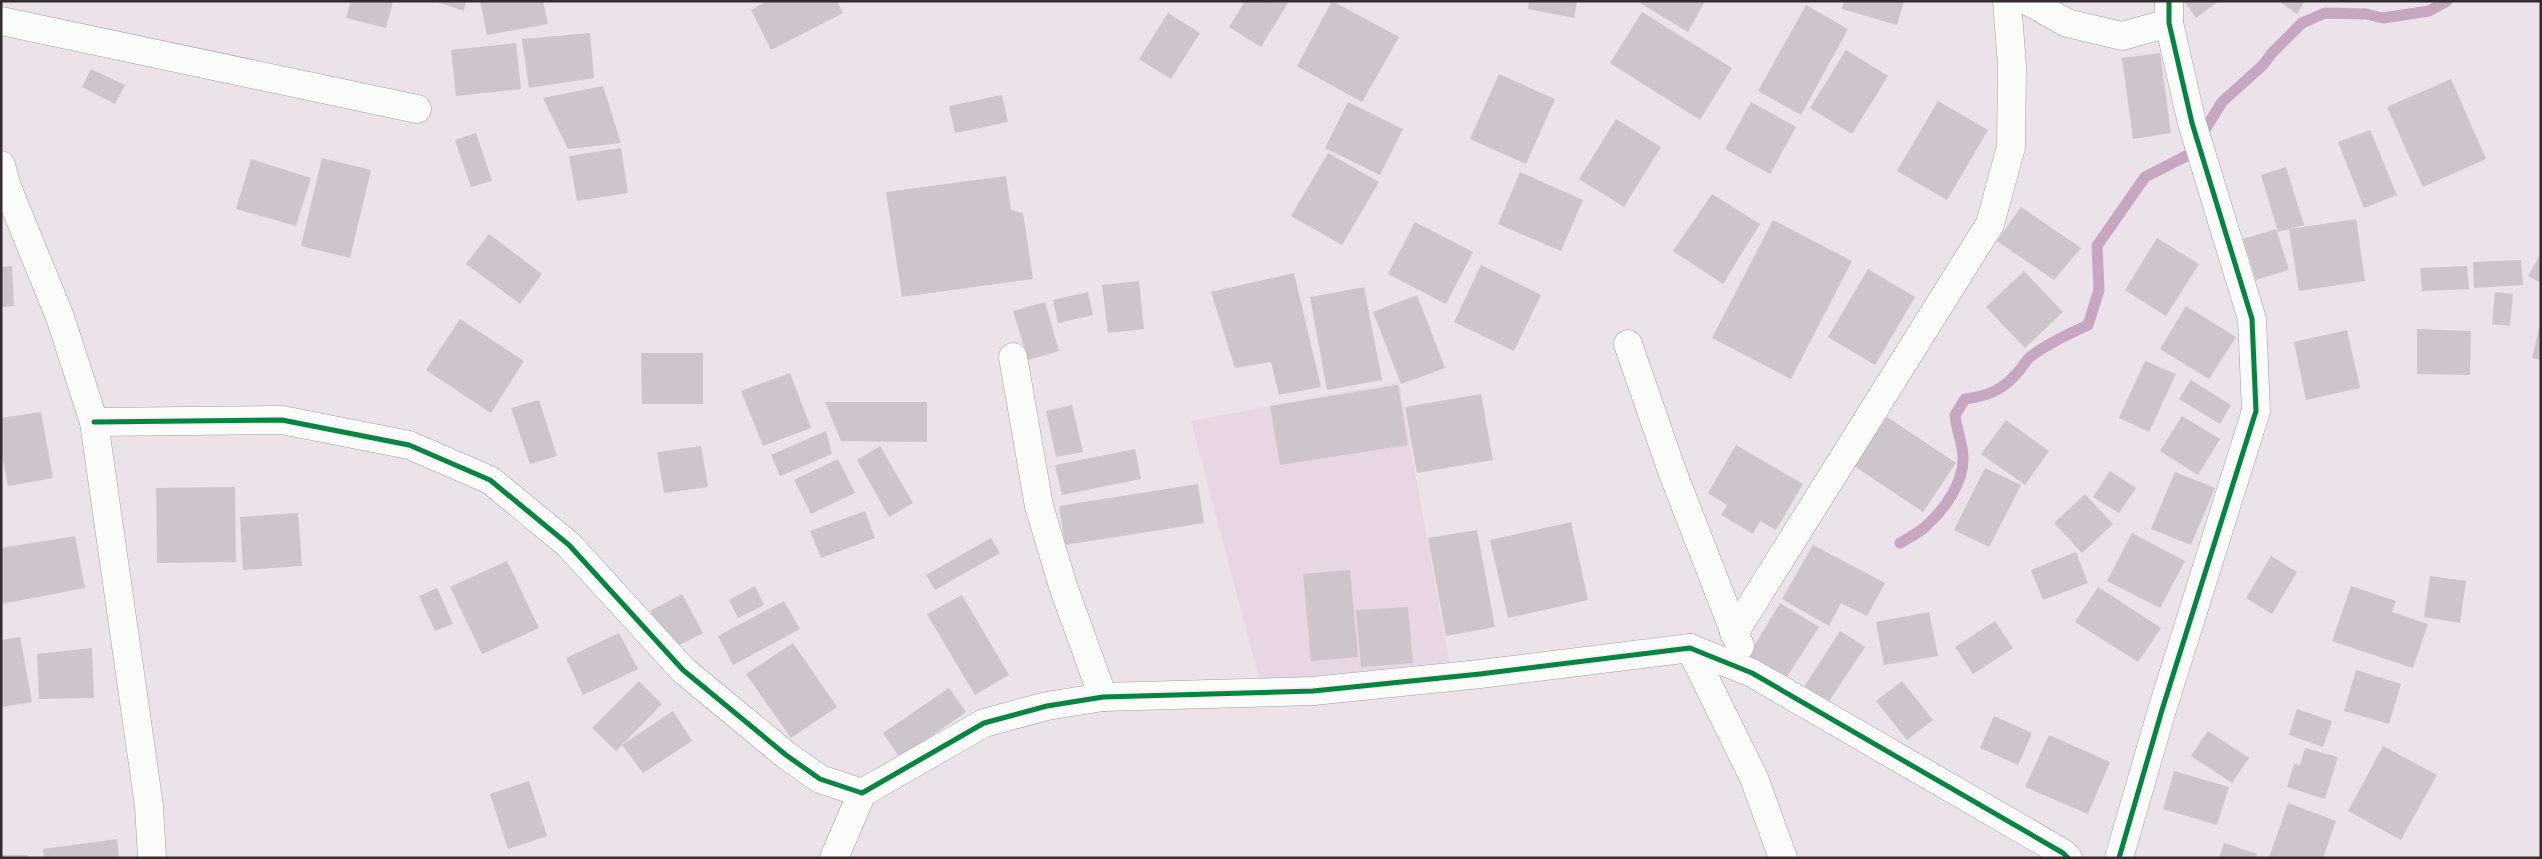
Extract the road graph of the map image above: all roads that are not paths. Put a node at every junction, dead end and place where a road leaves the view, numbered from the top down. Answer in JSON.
{"nodes":[{"id":1,"x":2007,"y":1,"type":"edge"},
{"id":2,"x":2028,"y":1,"type":"edge"},
{"id":3,"x":2169,"y":12,"type":"edge"},
{"id":4,"x":1,"y":21,"type":"edge"},
{"id":5,"x":417,"y":109,"type":"dead end"},
{"id":6,"x":1,"y":165,"type":"edge"},
{"id":7,"x":1628,"y":344,"type":"dead end"},
{"id":8,"x":1013,"y":357,"type":"dead end"},
{"id":9,"x":94,"y":422,"type":"junction"},
{"id":10,"x":1734,"y":633,"type":"junction"},
{"id":11,"x":1690,"y":648,"type":"junction"},
{"id":12,"x":1752,"y":673,"type":"junction"},
{"id":13,"x":1103,"y":696,"type":"junction"},
{"id":14,"x":862,"y":793,"type":"junction"},
{"id":15,"x":152,"y":858,"type":"edge"},
{"id":16,"x":834,"y":858,"type":"edge"},
{"id":17,"x":1783,"y":858,"type":"edge"},
{"id":18,"x":2068,"y":858,"type":"edge"},
{"id":19,"x":2120,"y":858,"type":"edge"}],
"edges":[{"from":1,"to":10,"type":"street"},
{"from":2,"to":3,"type":"street"},
{"from":3,"to":19,"type":"street"},
{"from":4,"to":5,"type":"street"},
{"from":6,"to":9,"type":"street"},
{"from":7,"to":10,"type":"street"},
{"from":8,"to":13,"type":"street"},
{"from":9,"to":14,"type":"street"},
{"from":9,"to":15,"type":"street"},
{"from":10,"to":12,"type":"street"},
{"from":11,"to":12,"type":"street"},
{"from":11,"to":13,"type":"street"},
{"from":11,"to":17,"type":"street"},
{"from":12,"to":18,"type":"street"},
{"from":13,"to":14,"type":"street"},
{"from":14,"to":16,"type":"street"}]}
